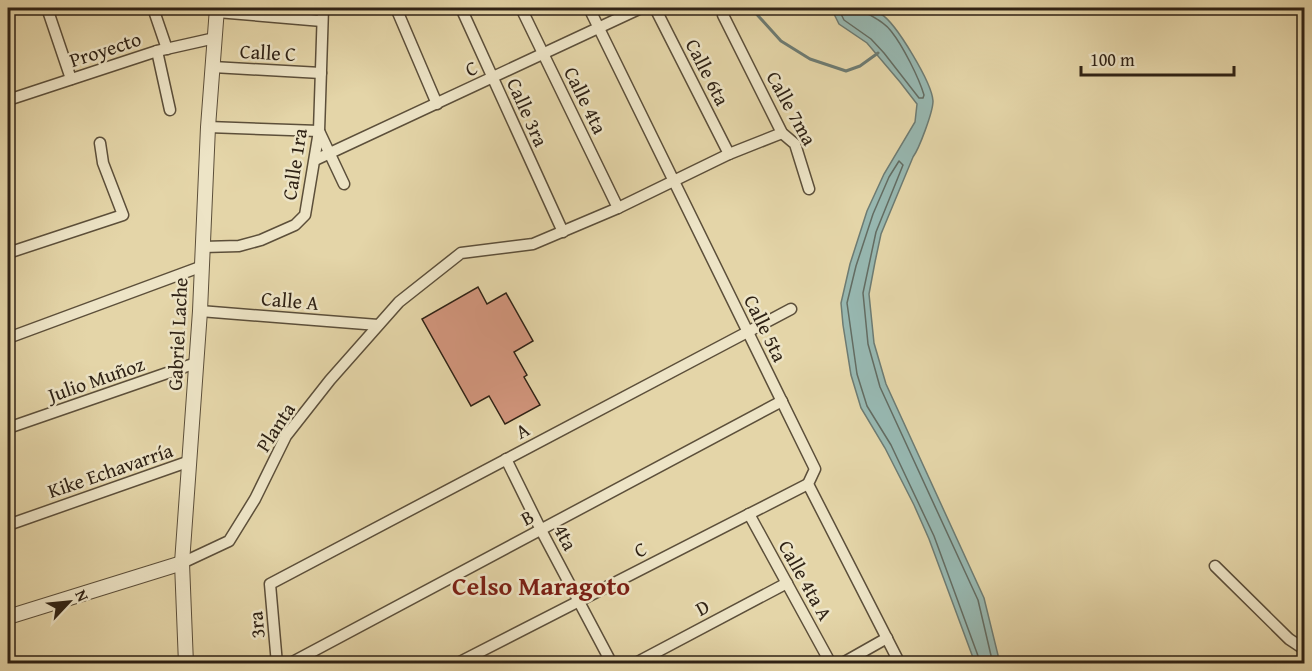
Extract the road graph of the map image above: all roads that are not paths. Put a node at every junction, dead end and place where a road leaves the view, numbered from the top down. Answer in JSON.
{"nodes":[{"id":1,"x":47,"y":8,"type":"edge"},
{"id":2,"x":153,"y":8,"type":"edge"},
{"id":3,"x":323,"y":8,"type":"edge"},
{"id":4,"x":396,"y":8,"type":"edge"},
{"id":5,"x":461,"y":8,"type":"edge"},
{"id":6,"x":521,"y":8,"type":"edge"},
{"id":7,"x":589,"y":8,"type":"edge"},
{"id":8,"x":641,"y":8,"type":"edge"},
{"id":9,"x":655,"y":8,"type":"edge"},
{"id":10,"x":217,"y":10,"type":"edge"},
{"id":11,"x":723,"y":15,"type":"dead end"},
{"id":12,"x":322,"y":21,"type":"junction"},
{"id":13,"x":599,"y":28,"type":"junction"},
{"id":14,"x":214,"y":38,"type":"junction"},
{"id":15,"x":162,"y":50,"type":"junction"},
{"id":16,"x":544,"y":54,"type":"junction"},
{"id":17,"x":213,"y":67,"type":"junction"},
{"id":18,"x":321,"y":73,"type":"junction"},
{"id":19,"x":493,"y":78,"type":"junction"},
{"id":20,"x":71,"y":79,"type":"junction"},
{"id":21,"x":8,"y":100,"type":"edge"},
{"id":22,"x":437,"y":104,"type":"junction"},
{"id":23,"x":170,"y":110,"type":"dead end"},
{"id":24,"x":208,"y":127,"type":"junction"},
{"id":25,"x":319,"y":131,"type":"junction"},
{"id":26,"x":782,"y":133,"type":"junction"},
{"id":27,"x":100,"y":142,"type":"dead end"},
{"id":28,"x":330,"y":153,"type":"junction"},
{"id":29,"x":729,"y":154,"type":"junction"},
{"id":30,"x":315,"y":160,"type":"junction"},
{"id":31,"x":674,"y":181,"type":"junction"},
{"id":32,"x":344,"y":184,"type":"dead end"},
{"id":33,"x":809,"y":189,"type":"dead end"},
{"id":34,"x":618,"y":208,"type":"junction"},
{"id":35,"x":563,"y":232,"type":"junction"},
{"id":36,"x":202,"y":247,"type":"junction"},
{"id":37,"x":8,"y":253,"type":"edge"},
{"id":38,"x":200,"y":267,"type":"junction"},
{"id":39,"x":791,"y":309,"type":"dead end"},
{"id":40,"x":200,"y":311,"type":"junction"},
{"id":41,"x":378,"y":325,"type":"junction"},
{"id":42,"x":748,"y":332,"type":"junction"},
{"id":43,"x":8,"y":338,"type":"edge"},
{"id":44,"x":196,"y":363,"type":"junction"},
{"id":45,"x":782,"y":401,"type":"junction"},
{"id":46,"x":8,"y":428,"type":"edge"},
{"id":47,"x":507,"y":459,"type":"junction"},
{"id":48,"x":190,"y":461,"type":"junction"},
{"id":49,"x":808,"y":484,"type":"junction"},
{"id":50,"x":749,"y":514,"type":"junction"},
{"id":51,"x":8,"y":525,"type":"edge"},
{"id":52,"x":541,"y":530,"type":"junction"},
{"id":53,"x":182,"y":563,"type":"junction"},
{"id":54,"x":1215,"y":566,"type":"dead end"},
{"id":55,"x":787,"y":583,"type":"junction"},
{"id":56,"x":270,"y":584,"type":"joint"},
{"id":57,"x":579,"y":601,"type":"junction"},
{"id":58,"x":8,"y":617,"type":"edge"},
{"id":59,"x":887,"y":638,"type":"junction"},
{"id":60,"x":1305,"y":649,"type":"edge"},
{"id":61,"x":186,"y":663,"type":"edge"},
{"id":62,"x":277,"y":663,"type":"edge"},
{"id":63,"x":289,"y":663,"type":"edge"},
{"id":64,"x":456,"y":663,"type":"edge"},
{"id":65,"x":612,"y":663,"type":"edge"},
{"id":66,"x":634,"y":663,"type":"edge"},
{"id":67,"x":831,"y":663,"type":"edge"},
{"id":68,"x":841,"y":663,"type":"edge"},
{"id":69,"x":900,"y":663,"type":"edge"}],
"edges":[{"from":1,"to":20,"type":"street"},
{"from":2,"to":15,"type":"street"},
{"from":3,"to":12,"type":"street","name":"Calle 1ra"},
{"from":4,"to":22,"type":"street"},
{"from":5,"to":19,"type":"street","name":"Calle 3ra"},
{"from":6,"to":16,"type":"street","name":"Calle 4ta"},
{"from":7,"to":13,"type":"street","name":"Calle 5ta"},
{"from":8,"to":13,"type":"street","name":"C"},
{"from":9,"to":29,"type":"street","name":"Calle 6ta"},
{"from":10,"to":12,"type":"street"},
{"from":10,"to":14,"type":"street","name":"Gabriel Lache"},
{"from":11,"to":26,"type":"street","name":"Calle 7ma"},
{"from":12,"to":18,"type":"street","name":"Calle 1ra"},
{"from":13,"to":16,"type":"street","name":"C"},
{"from":13,"to":31,"type":"street","name":"Calle 5ta"},
{"from":14,"to":15,"type":"street","name":"Proyecto"},
{"from":14,"to":17,"type":"street","name":"Gabriel Lache"},
{"from":15,"to":20,"type":"street","name":"Proyecto"},
{"from":15,"to":23,"type":"street"},
{"from":16,"to":19,"type":"street","name":"C"},
{"from":16,"to":34,"type":"street","name":"Calle 4ta"},
{"from":17,"to":18,"type":"street","name":"Calle C"},
{"from":17,"to":24,"type":"street","name":"Gabriel Lache"},
{"from":18,"to":25,"type":"street","name":"Calle 1ra"},
{"from":19,"to":22,"type":"street","name":"C"},
{"from":19,"to":35,"type":"street","name":"Calle 3ra"},
{"from":20,"to":21,"type":"street","name":"Proyecto"},
{"from":22,"to":28,"type":"street","name":"C"},
{"from":24,"to":25,"type":"street"},
{"from":24,"to":36,"type":"street","name":"Gabriel Lache"},
{"from":25,"to":28,"type":"street"},
{"from":25,"to":30,"type":"street","name":"Calle 1ra"},
{"from":26,"to":29,"type":"street"},
{"from":26,"to":33,"type":"street","name":"Calle 7ma"},
{"from":27,"to":37,"type":"street"},
{"from":28,"to":30,"type":"street","name":"C"},
{"from":28,"to":32,"type":"street"},
{"from":29,"to":31,"type":"street"},
{"from":30,"to":36,"type":"street","name":"Calle 1ra"},
{"from":31,"to":34,"type":"street"},
{"from":31,"to":42,"type":"street","name":"Calle 5ta"},
{"from":34,"to":35,"type":"street"},
{"from":35,"to":41,"type":"street","name":"Planta"},
{"from":36,"to":38,"type":"street","name":"Gabriel Lache"},
{"from":38,"to":40,"type":"street","name":"Gabriel Lache"},
{"from":38,"to":43,"type":"street"},
{"from":39,"to":42,"type":"street","name":"A"},
{"from":40,"to":41,"type":"street","name":"Calle A"},
{"from":40,"to":44,"type":"street","name":"Gabriel Lache"},
{"from":41,"to":53,"type":"street","name":"Planta"},
{"from":42,"to":45,"type":"street","name":"Calle 5ta"},
{"from":42,"to":47,"type":"street","name":"A"},
{"from":44,"to":46,"type":"street","name":"Julio Muñoz"},
{"from":44,"to":48,"type":"street","name":"Gabriel Lache"},
{"from":45,"to":49,"type":"street","name":"Calle 5ta"},
{"from":45,"to":52,"type":"street","name":"B"},
{"from":47,"to":52,"type":"street","name":"4ta"},
{"from":47,"to":56,"type":"street","name":"A"},
{"from":48,"to":51,"type":"street","name":"Kike Echavarría"},
{"from":48,"to":53,"type":"street","name":"Gabriel Lache"},
{"from":49,"to":50,"type":"street","name":"C"},
{"from":49,"to":59,"type":"street","name":"Calle 5ta"},
{"from":50,"to":55,"type":"street","name":"Calle 4ta A"},
{"from":50,"to":57,"type":"street","name":"C"},
{"from":52,"to":57,"type":"street","name":"4ta"},
{"from":52,"to":63,"type":"street","name":"B"},
{"from":53,"to":58,"type":"street"},
{"from":53,"to":61,"type":"street","name":"Gabriel Lache"},
{"from":54,"to":60,"type":"street"},
{"from":55,"to":66,"type":"street","name":"D"},
{"from":55,"to":67,"type":"street","name":"Calle 4ta A"},
{"from":56,"to":62,"type":"street","name":"3ra"},
{"from":57,"to":64,"type":"street","name":"C"},
{"from":57,"to":65,"type":"street","name":"4ta"},
{"from":59,"to":68,"type":"street"},
{"from":59,"to":69,"type":"street","name":"Calle 5ta"}]}
